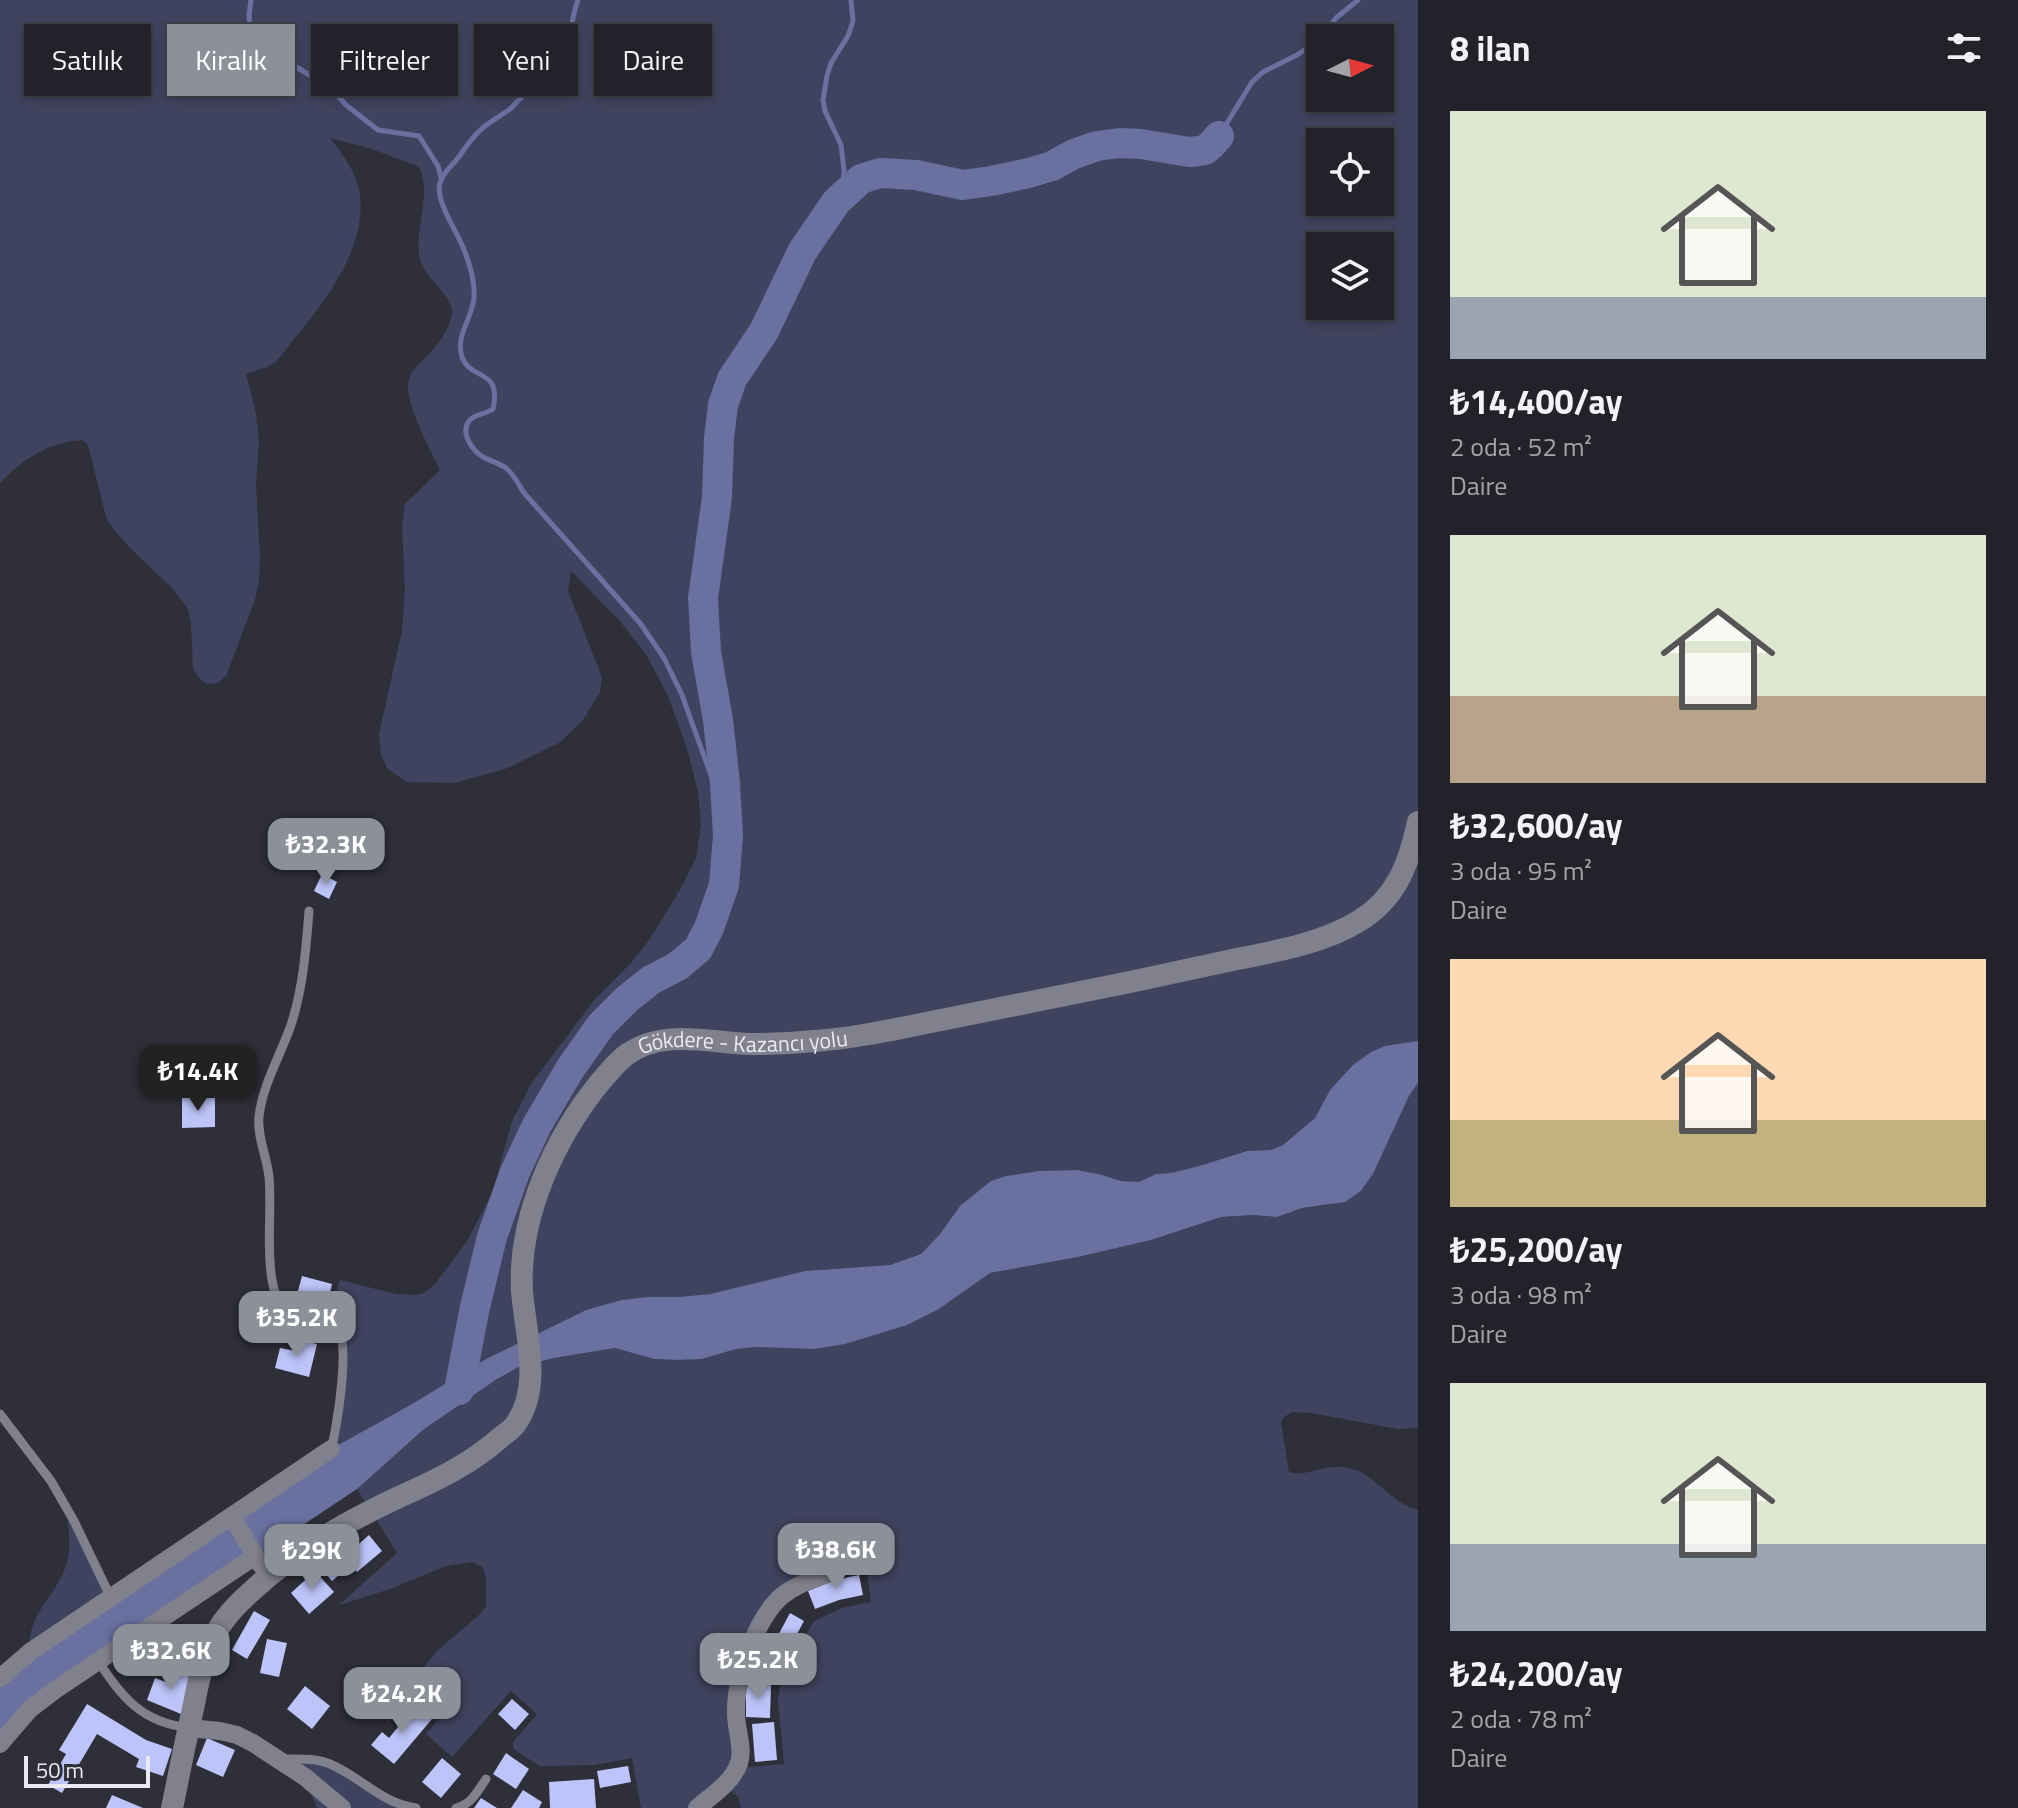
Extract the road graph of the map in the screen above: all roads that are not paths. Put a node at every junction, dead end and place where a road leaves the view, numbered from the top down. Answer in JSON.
{"nodes":[{"id":1,"x":1418,"y":822,"type":"edge"},
{"id":2,"x":309,"y":911,"type":"dead end"},
{"id":3,"x":0,"y":1414,"type":"edge"},
{"id":4,"x":331,"y":1449,"type":"joint"},
{"id":5,"x":234,"y":1522,"type":"junction"},
{"id":6,"x":253,"y":1552,"type":"junction"},
{"id":7,"x":828,"y":1574,"type":"dead end"},
{"id":8,"x":268,"y":1576,"type":"junction"},
{"id":9,"x":111,"y":1598,"type":"junction"},
{"id":10,"x":98,"y":1661,"type":"junction"},
{"id":11,"x":0,"y":1678,"type":"edge"},
{"id":12,"x":189,"y":1728,"type":"junction"},
{"id":13,"x":0,"y":1744,"type":"edge"},
{"id":14,"x":278,"y":1759,"type":"junction"},
{"id":15,"x":486,"y":1779,"type":"dead end"},
{"id":16,"x":172,"y":1808,"type":"edge"},
{"id":17,"x":342,"y":1808,"type":"edge"},
{"id":18,"x":416,"y":1808,"type":"edge"},
{"id":19,"x":456,"y":1808,"type":"edge"},
{"id":20,"x":697,"y":1808,"type":"edge"}],
"edges":[{"from":1,"to":8,"type":"street","name":"Gökdere - Kazancı yolu"},
{"from":2,"to":4,"type":"lane"},
{"from":3,"to":9,"type":"lane"},
{"from":4,"to":5,"type":"street"},
{"from":5,"to":6,"type":"street"},
{"from":5,"to":9,"type":"street"},
{"from":6,"to":8,"type":"street"},
{"from":6,"to":10,"type":"street"},
{"from":7,"to":20,"type":"street"},
{"from":8,"to":12,"type":"street","name":"Gökdere - Kazancı yolu"},
{"from":9,"to":11,"type":"street"},
{"from":10,"to":12,"type":"lane"},
{"from":10,"to":13,"type":"street"},
{"from":12,"to":14,"type":"street"},
{"from":12,"to":16,"type":"street","name":"Gökdere - Kazancı yolu"},
{"from":14,"to":17,"type":"street"},
{"from":14,"to":18,"type":"lane"},
{"from":15,"to":19,"type":"lane"}]}
